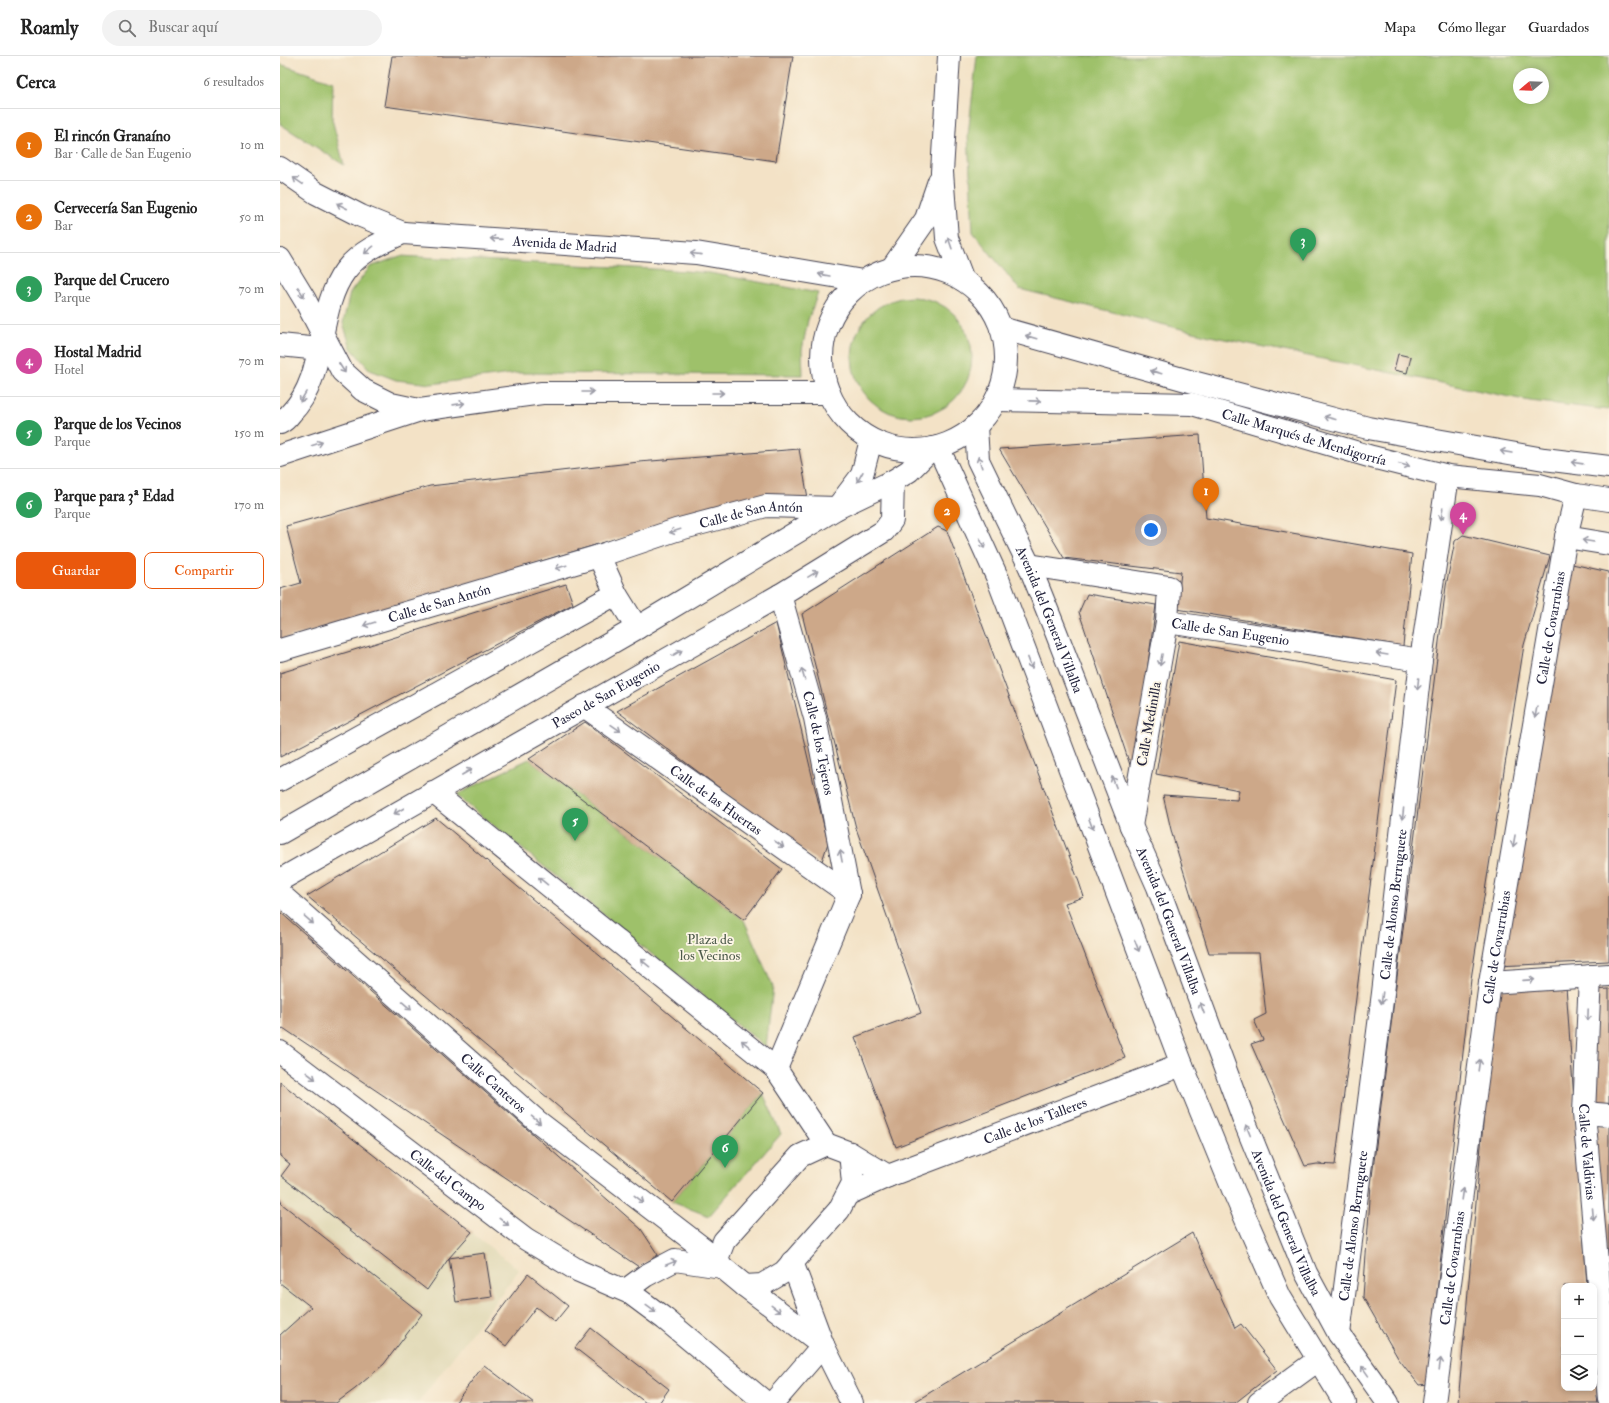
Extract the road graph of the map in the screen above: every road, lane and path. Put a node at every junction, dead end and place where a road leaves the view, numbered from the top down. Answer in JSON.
{"nodes":[{"id":1,"x":949,"y":56,"type":"edge"},
{"id":2,"x":280,"y":168,"type":"edge"},
{"id":3,"x":942,"y":172,"type":"junction"},
{"id":4,"x":403,"y":232,"type":"junction"},
{"id":5,"x":280,"y":259,"type":"edge"},
{"id":6,"x":892,"y":268,"type":"junction"},
{"id":7,"x":963,"y":280,"type":"junction"},
{"id":8,"x":863,"y":281,"type":"junction"},
{"id":9,"x":1001,"y":328,"type":"junction"},
{"id":10,"x":322,"y":342,"type":"junction"},
{"id":11,"x":280,"y":345,"type":"edge"},
{"id":12,"x":829,"y":393,"type":"junction"},
{"id":13,"x":996,"y":400,"type":"junction"},
{"id":14,"x":420,"y":410,"type":"junction"},
{"id":15,"x":280,"y":423,"type":"edge"},
{"id":16,"x":976,"y":426,"type":"junction"},
{"id":17,"x":871,"y":440,"type":"junction"},
{"id":18,"x":935,"y":448,"type":"junction"},
{"id":19,"x":280,"y":456,"type":"edge"},
{"id":20,"x":1609,"y":467,"type":"edge"},
{"id":21,"x":1448,"y":476,"type":"junction"},
{"id":22,"x":894,"y":481,"type":"junction"},
{"id":23,"x":1609,"y":484,"type":"edge"},
{"id":24,"x":1540,"y":485,"type":"junction"},
{"id":25,"x":1576,"y":495,"type":"junction"},
{"id":26,"x":1609,"y":500,"type":"edge"},
{"id":27,"x":837,"y":508,"type":"junction"},
{"id":28,"x":1566,"y":537,"type":"junction"},
{"id":29,"x":1609,"y":544,"type":"edge"},
{"id":30,"x":598,"y":556,"type":"junction"},
{"id":31,"x":1029,"y":565,"type":"junction"},
{"id":32,"x":616,"y":594,"type":"junction"},
{"id":33,"x":780,"y":594,"type":"junction"},
{"id":34,"x":1167,"y":622,"type":"junction"},
{"id":35,"x":637,"y":628,"type":"junction"},
{"id":36,"x":280,"y":650,"type":"edge"},
{"id":37,"x":1421,"y":660,"type":"junction"},
{"id":38,"x":584,"y":706,"type":"junction"},
{"id":39,"x":280,"y":780,"type":"edge"},
{"id":40,"x":433,"y":792,"type":"junction"},
{"id":41,"x":1131,"y":826,"type":"junction"},
{"id":42,"x":280,"y":834,"type":"edge"},
{"id":43,"x":280,"y":880,"type":"edge"},
{"id":44,"x":280,"y":894,"type":"edge"},
{"id":45,"x":849,"y":894,"type":"junction"},
{"id":46,"x":1599,"y":975,"type":"edge"},
{"id":47,"x":1490,"y":983,"type":"junction"},
{"id":48,"x":280,"y":1052,"type":"edge"},
{"id":49,"x":1182,"y":1065,"type":"junction"},
{"id":50,"x":776,"y":1069,"type":"junction"},
{"id":51,"x":1584,"y":1113,"type":"junction"},
{"id":52,"x":806,"y":1114,"type":"junction"},
{"id":53,"x":1609,"y":1115,"type":"edge"},
{"id":54,"x":826,"y":1144,"type":"junction"},
{"id":55,"x":850,"y":1153,"type":"junction"},
{"id":56,"x":800,"y":1156,"type":"junction"},
{"id":57,"x":888,"y":1176,"type":"junction"},
{"id":58,"x":848,"y":1194,"type":"junction"},
{"id":59,"x":792,"y":1262,"type":"junction"},
{"id":60,"x":719,"y":1263,"type":"junction"},
{"id":61,"x":745,"y":1286,"type":"junction"},
{"id":62,"x":626,"y":1290,"type":"junction"},
{"id":63,"x":1339,"y":1334,"type":"junction"},
{"id":64,"x":823,"y":1345,"type":"junction"},
{"id":65,"x":1318,"y":1360,"type":"junction"},
{"id":66,"x":1609,"y":1399,"type":"edge"},
{"id":67,"x":766,"y":1403,"type":"edge"},
{"id":68,"x":773,"y":1403,"type":"edge"},
{"id":69,"x":852,"y":1403,"type":"edge"},
{"id":70,"x":1259,"y":1403,"type":"edge"},
{"id":71,"x":1345,"y":1403,"type":"edge"},
{"id":72,"x":1388,"y":1403,"type":"edge"},
{"id":73,"x":1434,"y":1403,"type":"edge"}],
"edges":[{"from":1,"to":3,"type":"street"},
{"from":4,"to":2,"type":"street","one_way":true},
{"from":3,"to":6,"type":"street"},
{"from":7,"to":3,"type":"street","one_way":true},
{"from":8,"to":4,"type":"street","name":"Avenida de Madrid","one_way":true},
{"from":4,"to":10,"type":"street","name":"Avenida de Madrid","one_way":true},
{"from":5,"to":10,"type":"street","one_way":true},
{"from":6,"to":7,"type":"street"},
{"from":6,"to":8,"type":"street"},
{"from":7,"to":9,"type":"street"},
{"from":8,"to":12,"type":"street"},
{"from":9,"to":13,"type":"street"},
{"from":20,"to":9,"type":"street","name":"Calle Marqués de Mendigorría","one_way":true},
{"from":10,"to":11,"type":"street"},
{"from":10,"to":14,"type":"street","one_way":true},
{"from":10,"to":15,"type":"street","name":"Avenida de Madrid","one_way":true},
{"from":14,"to":12,"type":"street","one_way":true},
{"from":12,"to":17,"type":"street"},
{"from":13,"to":16,"type":"street"},
{"from":13,"to":21,"type":"street","name":"Calle Marqués de Mendigorría","one_way":true},
{"from":19,"to":14,"type":"street","one_way":true},
{"from":16,"to":18,"type":"street"},
{"from":31,"to":16,"type":"street","name":"Avenida del General Villalba","one_way":true},
{"from":17,"to":18,"type":"street"},
{"from":17,"to":27,"type":"street","one_way":true},
{"from":18,"to":22,"type":"street"},
{"from":18,"to":49,"type":"street","one_way":true},
{"from":21,"to":24,"type":"street","name":"Calle Marqués de Mendigorría"},
{"from":21,"to":37,"type":"street","name":"Calle de Alonso Berruguete","one_way":true},
{"from":22,"to":27,"type":"street"},
{"from":33,"to":22,"type":"street","name":"Paseo de San Eugenio","one_way":true},
{"from":23,"to":24,"type":"street"},
{"from":24,"to":25,"type":"street","name":"Calle Marqués de Mendigorría"},
{"from":25,"to":26,"type":"street","name":"Calle Marqués de Mendigorría"},
{"from":25,"to":28,"type":"street","name":"Calle de Covarrubias"},
{"from":27,"to":30,"type":"street","name":"Calle de San Antón","one_way":true},
{"from":27,"to":35,"type":"street"},
{"from":29,"to":28,"type":"street","one_way":true},
{"from":28,"to":47,"type":"street","name":"Calle de Covarrubias","one_way":true},
{"from":30,"to":32,"type":"street"},
{"from":30,"to":36,"type":"street","name":"Calle de San Antón","one_way":true},
{"from":31,"to":34,"type":"street","name":"Calle de San Eugenio"},
{"from":41,"to":31,"type":"street","name":"Avenida del General Villalba","one_way":true},
{"from":32,"to":35,"type":"street"},
{"from":32,"to":39,"type":"street"},
{"from":38,"to":33,"type":"street","name":"Paseo de San Eugenio","one_way":true},
{"from":45,"to":33,"type":"street","name":"Calle de los Tejeros","one_way":true},
{"from":37,"to":34,"type":"street","name":"Calle de San Eugenio","one_way":true},
{"from":34,"to":41,"type":"street","name":"Calle Medinilla","one_way":true},
{"from":35,"to":42,"type":"street"},
{"from":37,"to":63,"type":"street","name":"Calle de Alonso Berruguete","one_way":true},
{"from":40,"to":38,"type":"street","name":"Paseo de San Eugenio","one_way":true},
{"from":38,"to":45,"type":"street","name":"Calle de las Huertas","one_way":true},
{"from":40,"to":43,"type":"street","name":"Paseo de San Eugenio","one_way":true},
{"from":50,"to":40,"type":"street","one_way":true},
{"from":63,"to":41,"type":"street","name":"Avenida del General Villalba","one_way":true},
{"from":44,"to":60,"type":"street","name":"Calle Canteros","one_way":true},
{"from":45,"to":50,"type":"street"},
{"from":47,"to":46,"type":"street","one_way":true},
{"from":46,"to":51,"type":"street","name":"Calle de Valdivias","one_way":true},
{"from":73,"to":47,"type":"street","name":"Calle de Covarrubias","one_way":true},
{"from":48,"to":62,"type":"street","name":"Calle del Campo","one_way":true},
{"from":49,"to":57,"type":"street","name":"Calle de los Talleres"},
{"from":49,"to":65,"type":"street"},
{"from":50,"to":52,"type":"street"},
{"from":51,"to":53,"type":"street"},
{"from":51,"to":66,"type":"street","name":"Calle de Valdivias","one_way":true},
{"from":52,"to":54,"type":"street"},
{"from":52,"to":56,"type":"street"},
{"from":54,"to":55,"type":"street"},
{"from":54,"to":56,"type":"street"},
{"from":55,"to":57,"type":"street"},
{"from":55,"to":58,"type":"street"},
{"from":56,"to":60,"type":"street"},
{"from":57,"to":58,"type":"street","name":"Calle de los Talleres"},
{"from":58,"to":59,"type":"street"},
{"from":59,"to":61,"type":"street"},
{"from":59,"to":64,"type":"street"},
{"from":60,"to":61,"type":"street"},
{"from":62,"to":60,"type":"street","one_way":true},
{"from":61,"to":64,"type":"street","one_way":true},
{"from":62,"to":67,"type":"street","name":"Calle del Campo","one_way":true},
{"from":72,"to":63,"type":"street","name":"Avenida del General Villalba","one_way":true},
{"from":64,"to":68,"type":"street"},
{"from":64,"to":69,"type":"street"},
{"from":65,"to":70,"type":"street"},
{"from":65,"to":71,"type":"street"}]}
